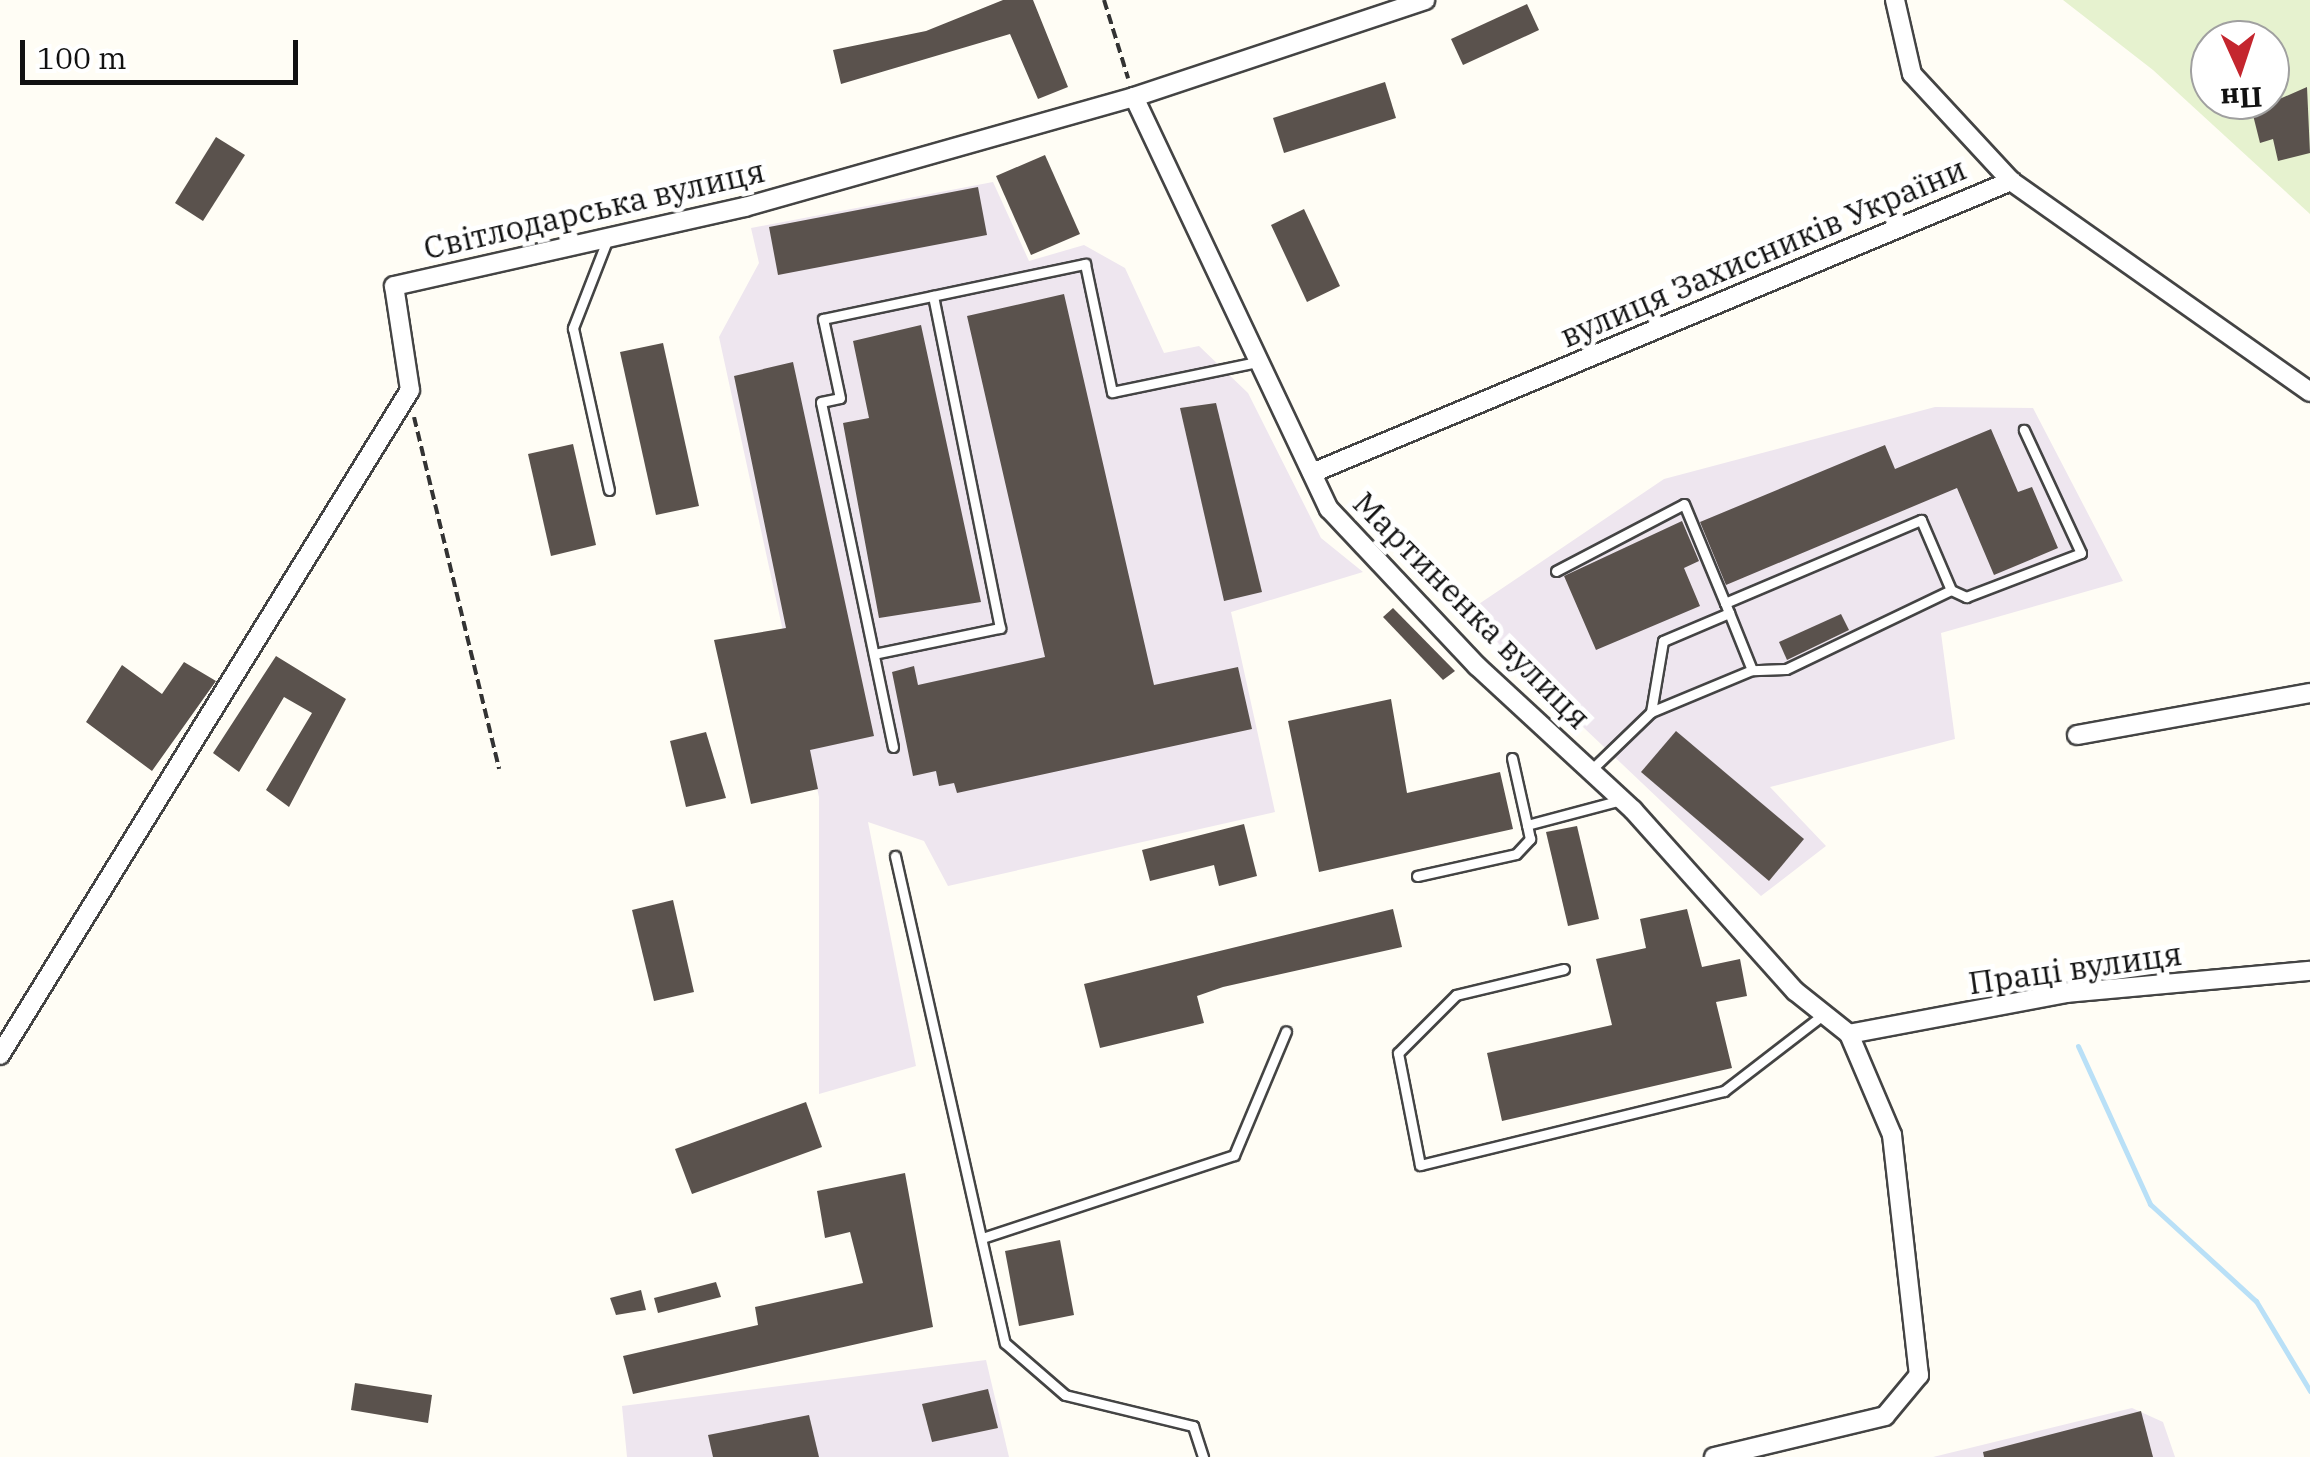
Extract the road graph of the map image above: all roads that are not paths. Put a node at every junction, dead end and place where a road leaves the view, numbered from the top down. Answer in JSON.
{"nodes":[{"id":1,"x":1425,"y":0,"type":"edge"},
{"id":2,"x":1895,"y":0,"type":"edge"},
{"id":3,"x":1134,"y":97,"type":"junction"},
{"id":4,"x":2011,"y":182,"type":"junction"},
{"id":5,"x":608,"y":238,"type":"junction"},
{"id":6,"x":933,"y":296,"type":"junction"},
{"id":7,"x":1256,"y":362,"type":"junction"},
{"id":8,"x":2310,"y":392,"type":"edge"},
{"id":9,"x":2024,"y":430,"type":"dead end"},
{"id":10,"x":1312,"y":474,"type":"junction"},
{"id":11,"x":609,"y":490,"type":"dead end"},
{"id":12,"x":1556,"y":571,"type":"dead end"},
{"id":13,"x":1951,"y":590,"type":"junction"},
{"id":14,"x":1727,"y":608,"type":"junction"},
{"id":15,"x":874,"y":654,"type":"junction"},
{"id":16,"x":1752,"y":670,"type":"junction"},
{"id":17,"x":2310,"y":693,"type":"edge"},
{"id":18,"x":1651,"y":712,"type":"junction"},
{"id":19,"x":2077,"y":735,"type":"dead end"},
{"id":20,"x":893,"y":747,"type":"dead end"},
{"id":21,"x":1512,"y":758,"type":"dead end"},
{"id":22,"x":1590,"y":771,"type":"junction"},
{"id":23,"x":1621,"y":800,"type":"junction"},
{"id":24,"x":1528,"y":825,"type":"junction"},
{"id":25,"x":895,"y":856,"type":"dead end"},
{"id":26,"x":1418,"y":876,"type":"dead end"},
{"id":27,"x":1564,"y":969,"type":"dead end"},
{"id":28,"x":2310,"y":972,"type":"edge"},
{"id":29,"x":1824,"y":1014,"type":"junction"},
{"id":30,"x":1286,"y":1031,"type":"dead end"},
{"id":31,"x":1850,"y":1034,"type":"junction"},
{"id":32,"x":0,"y":1055,"type":"edge"},
{"id":33,"x":982,"y":1238,"type":"junction"},
{"id":34,"x":1203,"y":1457,"type":"edge"},
{"id":35,"x":1714,"y":1457,"type":"edge"}],
"edges":[{"from":1,"to":3,"type":"street","name":"Світлодарська вулиця"},
{"from":2,"to":4,"type":"street"},
{"from":3,"to":5,"type":"street","name":"Світлодарська вулиця"},
{"from":3,"to":7,"type":"street","name":"Мартиненка вулиця"},
{"from":4,"to":8,"type":"street","name":"вулиця Захисників України"},
{"from":4,"to":10,"type":"street","name":"вулиця Захисників України"},
{"from":5,"to":11,"type":"lane"},
{"from":5,"to":32,"type":"street","name":"Світлодарська вулиця"},
{"from":6,"to":7,"type":"lane"},
{"from":6,"to":15,"type":"lane"},
{"from":6,"to":15,"type":"lane"},
{"from":7,"to":10,"type":"street","name":"Мартиненка вулиця"},
{"from":9,"to":13,"type":"lane"},
{"from":10,"to":22,"type":"street","name":"Мартиненка вулиця"},
{"from":12,"to":14,"type":"lane"},
{"from":13,"to":14,"type":"lane"},
{"from":13,"to":16,"type":"lane"},
{"from":14,"to":16,"type":"lane"},
{"from":14,"to":18,"type":"lane"},
{"from":15,"to":20,"type":"lane"},
{"from":16,"to":18,"type":"lane"},
{"from":17,"to":19,"type":"street"},
{"from":18,"to":22,"type":"lane"},
{"from":21,"to":24,"type":"lane"},
{"from":22,"to":23,"type":"street","name":"Мартиненка вулиця"},
{"from":23,"to":24,"type":"lane"},
{"from":23,"to":29,"type":"street","name":"Мартиненка вулиця"},
{"from":24,"to":26,"type":"lane"},
{"from":25,"to":33,"type":"lane"},
{"from":27,"to":29,"type":"lane"},
{"from":28,"to":31,"type":"street","name":"Праці вулиця"},
{"from":29,"to":31,"type":"street","name":"Мартиненка вулиця"},
{"from":30,"to":33,"type":"lane"},
{"from":31,"to":35,"type":"street"},
{"from":33,"to":34,"type":"lane"}]}
